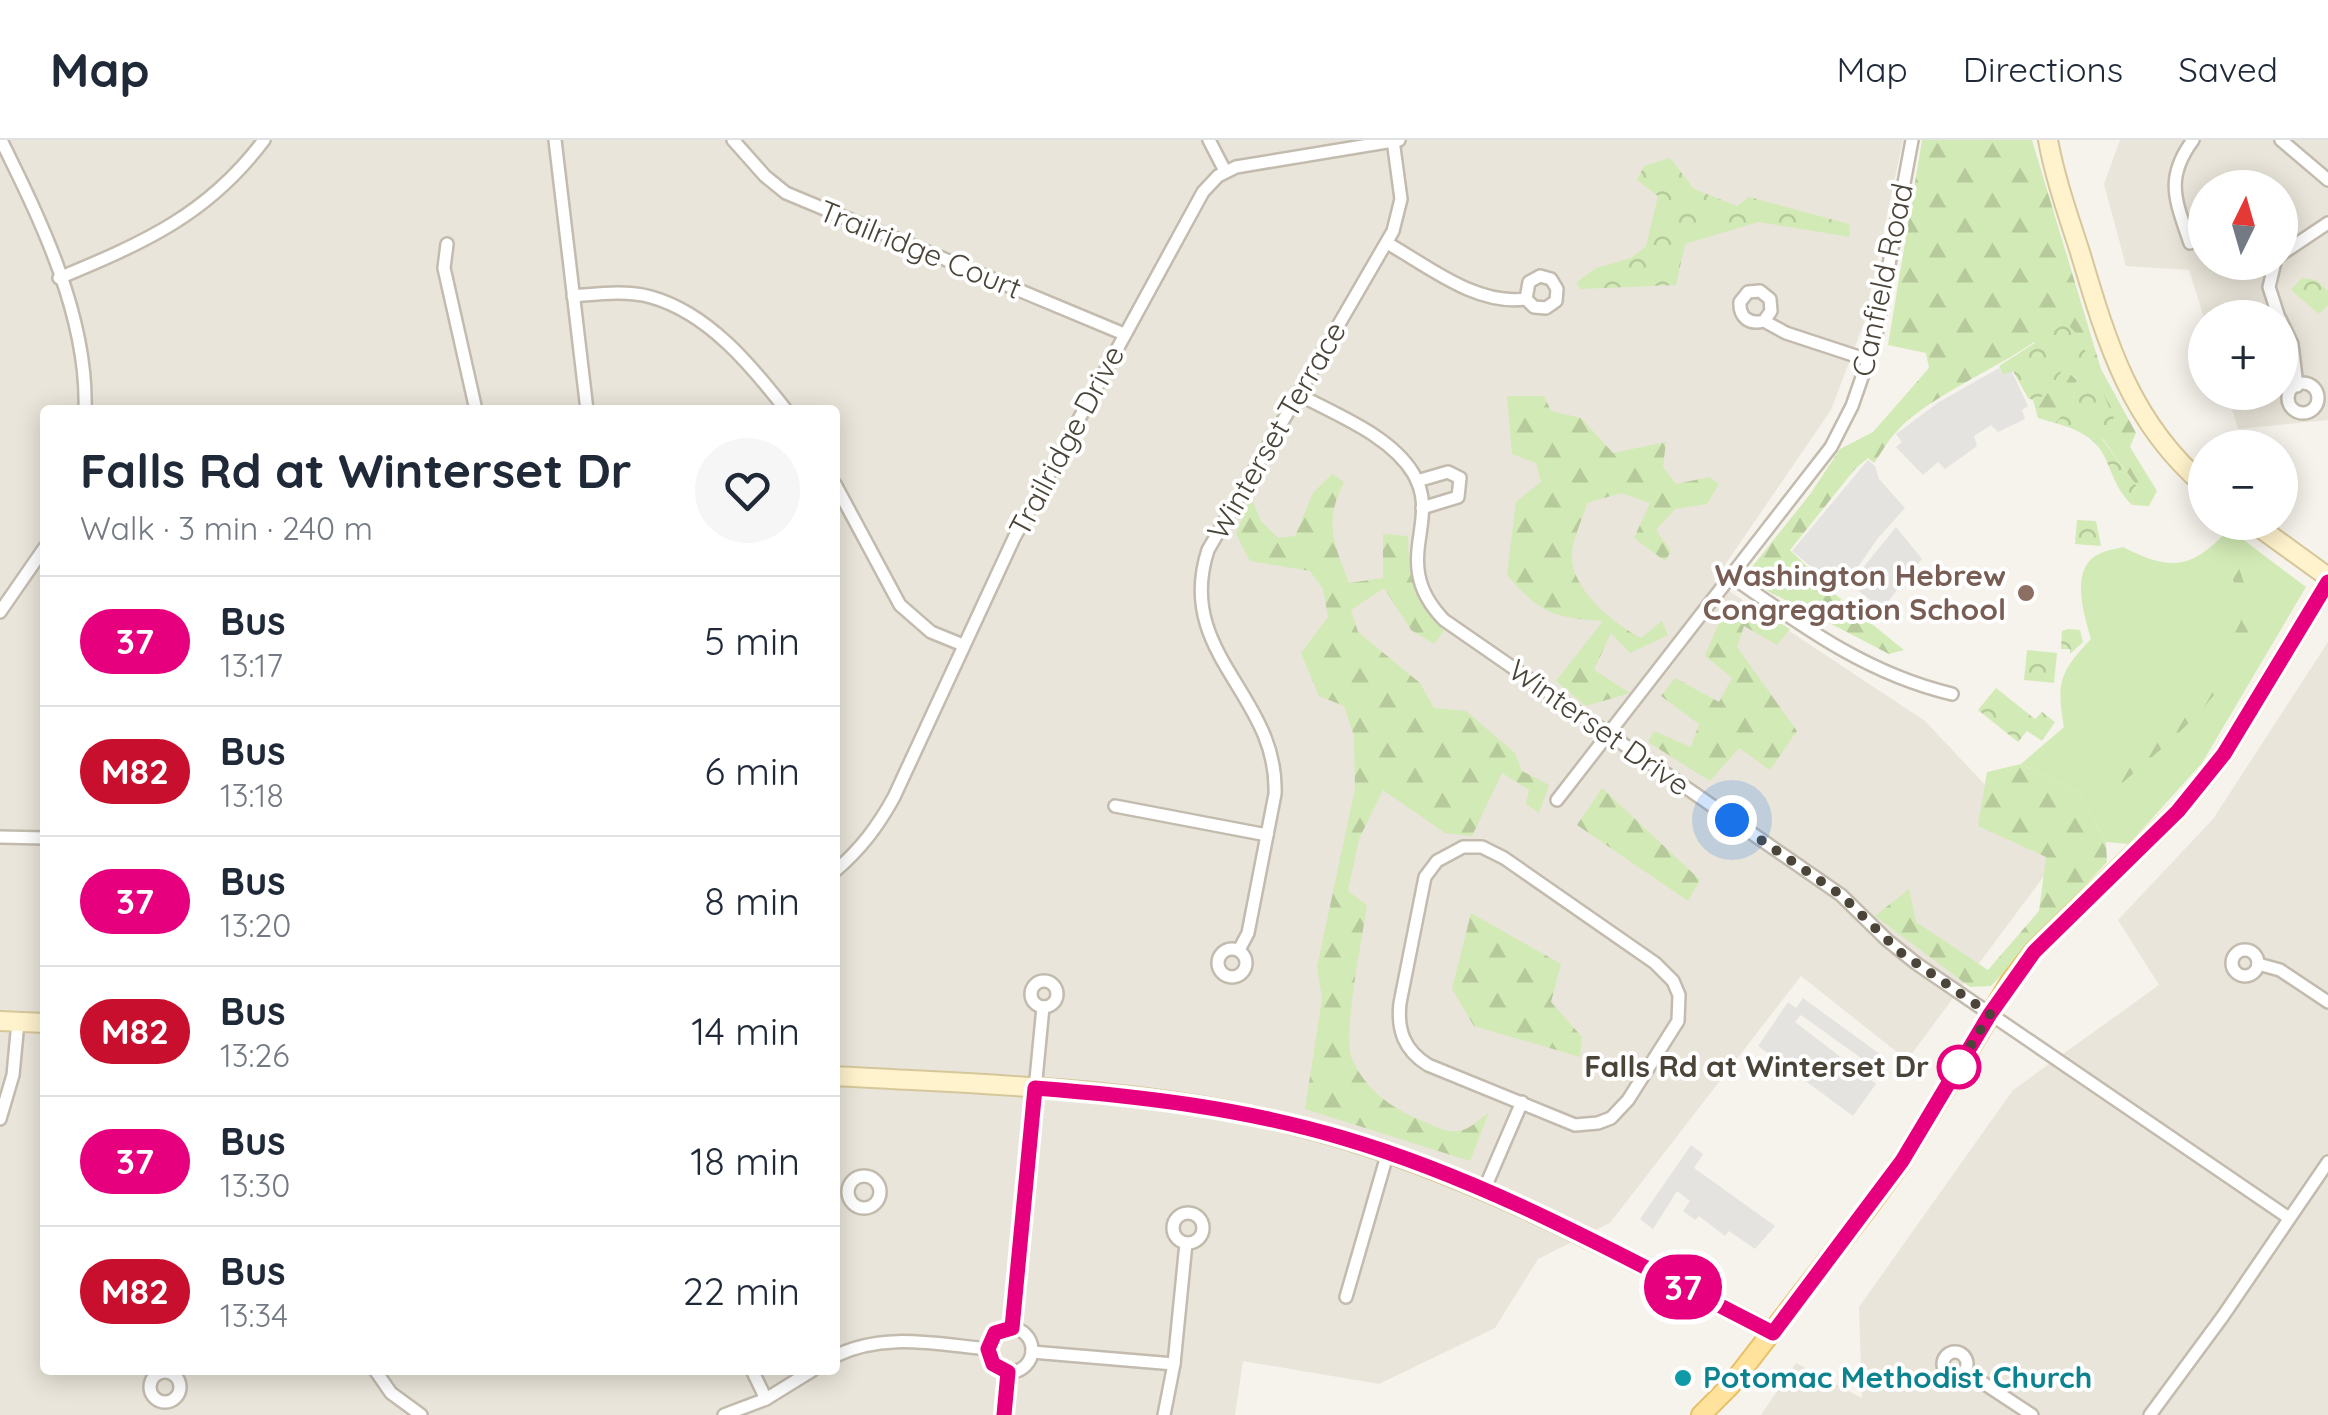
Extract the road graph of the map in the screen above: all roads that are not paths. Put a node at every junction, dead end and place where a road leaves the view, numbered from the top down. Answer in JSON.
{"nodes":[{"id":1,"x":1,"y":140,"type":"edge"},
{"id":2,"x":264,"y":140,"type":"edge"},
{"id":3,"x":554,"y":140,"type":"edge"},
{"id":4,"x":733,"y":140,"type":"edge"},
{"id":5,"x":1210,"y":140,"type":"edge"},
{"id":6,"x":1395,"y":140,"type":"edge"},
{"id":7,"x":1912,"y":140,"type":"edge"},
{"id":8,"x":2048,"y":140,"type":"edge"},
{"id":9,"x":2193,"y":140,"type":"edge"},
{"id":10,"x":2281,"y":140,"type":"edge"},
{"id":11,"x":1225,"y":171,"type":"junction"},
{"id":12,"x":2328,"y":180,"type":"edge"},
{"id":13,"x":2328,"y":223,"type":"edge"},
{"id":14,"x":2188,"y":237,"type":"edge"},
{"id":15,"x":1387,"y":242,"type":"junction"},
{"id":16,"x":2298,"y":243,"type":"edge"},
{"id":17,"x":446,"y":244,"type":"dead end"},
{"id":18,"x":59,"y":278,"type":"junction"},
{"id":19,"x":573,"y":296,"type":"junction"},
{"id":20,"x":1526,"y":298,"type":"dead end"},
{"id":21,"x":1764,"y":321,"type":"dead end"},
{"id":22,"x":1124,"y":334,"type":"junction"},
{"id":23,"x":1868,"y":360,"type":"junction"},
{"id":24,"x":1298,"y":394,"type":"junction"},
{"id":25,"x":85,"y":405,"type":"edge"},
{"id":26,"x":475,"y":405,"type":"edge"},
{"id":27,"x":586,"y":405,"type":"edge"},
{"id":28,"x":782,"y":405,"type":"edge"},
{"id":29,"x":2188,"y":469,"type":"edge"},
{"id":30,"x":1417,"y":481,"type":"junction"},
{"id":31,"x":840,"y":493,"type":"edge"},
{"id":32,"x":1422,"y":508,"type":"junction"},
{"id":33,"x":2276,"y":540,"type":"edge"},
{"id":34,"x":40,"y":555,"type":"edge"},
{"id":35,"x":1732,"y":577,"type":"junction"},
{"id":36,"x":2328,"y":580,"type":"edge"},
{"id":37,"x":0,"y":612,"type":"edge"},
{"id":38,"x":963,"y":646,"type":"junction"},
{"id":39,"x":1952,"y":694,"type":"dead end"},
{"id":40,"x":1608,"y":734,"type":"junction"},
{"id":41,"x":1557,"y":800,"type":"dead end"},
{"id":42,"x":1115,"y":806,"type":"dead end"},
{"id":43,"x":1267,"y":835,"type":"junction"},
{"id":44,"x":0,"y":836,"type":"edge"},
{"id":45,"x":40,"y":838,"type":"edge"},
{"id":46,"x":840,"y":867,"type":"edge"},
{"id":47,"x":1238,"y":950,"type":"dead end"},
{"id":48,"x":2258,"y":964,"type":"dead end"},
{"id":49,"x":2328,"y":1002,"type":"edge"},
{"id":50,"x":1044,"y":1007,"type":"dead end"},
{"id":51,"x":1990,"y":1014,"type":"junction"},
{"id":52,"x":9,"y":1021,"type":"edge"},
{"id":53,"x":40,"y":1023,"type":"edge"},
{"id":54,"x":840,"y":1076,"type":"edge"},
{"id":55,"x":1035,"y":1088,"type":"junction"},
{"id":56,"x":1522,"y":1102,"type":"junction"},
{"id":57,"x":0,"y":1119,"type":"edge"},
{"id":58,"x":1388,"y":1152,"type":"junction"},
{"id":59,"x":2328,"y":1162,"type":"edge"},
{"id":60,"x":1484,"y":1190,"type":"junction"},
{"id":61,"x":2289,"y":1218,"type":"junction"},
{"id":62,"x":1186,"y":1243,"type":"dead end"},
{"id":63,"x":1346,"y":1296,"type":"dead end"},
{"id":64,"x":1012,"y":1328,"type":"junction"},
{"id":65,"x":1773,"y":1333,"type":"junction"},
{"id":66,"x":988,"y":1349,"type":"junction"},
{"id":67,"x":1032,"y":1352,"type":"junction"},
{"id":68,"x":840,"y":1354,"type":"edge"},
{"id":69,"x":1174,"y":1364,"type":"junction"},
{"id":70,"x":1008,"y":1372,"type":"junction"},
{"id":71,"x":1965,"y":1372,"type":"dead end"},
{"id":72,"x":379,"y":1375,"type":"edge"},
{"id":73,"x":754,"y":1375,"type":"edge"},
{"id":74,"x":804,"y":1375,"type":"edge"},
{"id":75,"x":766,"y":1399,"type":"junction"},
{"id":76,"x":420,"y":1415,"type":"edge"},
{"id":77,"x":724,"y":1415,"type":"edge"},
{"id":78,"x":1004,"y":1415,"type":"edge"},
{"id":79,"x":1164,"y":1415,"type":"edge"},
{"id":80,"x":1701,"y":1415,"type":"edge"},
{"id":81,"x":2032,"y":1415,"type":"edge"},
{"id":82,"x":2150,"y":1415,"type":"edge"}],
"edges":[{"from":1,"to":18,"type":"street"},
{"from":2,"to":18,"type":"street"},
{"from":3,"to":19,"type":"street"},
{"from":4,"to":22,"type":"street","name":"Trailridge Court"},
{"from":5,"to":11,"type":"street"},
{"from":6,"to":11,"type":"street"},
{"from":6,"to":15,"type":"street","name":"Winterset Terrace"},
{"from":7,"to":23,"type":"street","name":"Canfield Road"},
{"from":8,"to":29,"type":"main road"},
{"from":9,"to":14,"type":"street"},
{"from":10,"to":12,"type":"street"},
{"from":11,"to":22,"type":"street","name":"Trailridge Drive"},
{"from":13,"to":16,"type":"street"},
{"from":15,"to":20,"type":"street"},
{"from":15,"to":24,"type":"street","name":"Winterset Terrace"},
{"from":17,"to":26,"type":"street"},
{"from":18,"to":25,"type":"street"},
{"from":19,"to":27,"type":"street"},
{"from":19,"to":28,"type":"street"},
{"from":21,"to":23,"type":"street"},
{"from":22,"to":38,"type":"street","name":"Trailridge Drive"},
{"from":23,"to":35,"type":"street","name":"Canfield Road"},
{"from":24,"to":30,"type":"street"},
{"from":24,"to":43,"type":"street","name":"Winterset Terrace"},
{"from":30,"to":32,"type":"street","name":"Winterset Drive"},
{"from":30,"to":32,"type":"street"},
{"from":31,"to":38,"type":"street"},
{"from":32,"to":40,"type":"street","name":"Winterset Drive"},
{"from":33,"to":36,"type":"main road"},
{"from":34,"to":37,"type":"street"},
{"from":35,"to":39,"type":"street"},
{"from":35,"to":40,"type":"street","name":"Canfield Road"},
{"from":36,"to":51,"type":"main road"},
{"from":38,"to":46,"type":"street","name":"Trailridge Drive"},
{"from":40,"to":41,"type":"street","name":"Canfield Road"},
{"from":40,"to":51,"type":"street","name":"Winterset Drive"},
{"from":42,"to":43,"type":"street"},
{"from":43,"to":47,"type":"street","name":"Winterset Terrace"},
{"from":44,"to":45,"type":"street"},
{"from":48,"to":49,"type":"street"},
{"from":50,"to":55,"type":"street"},
{"from":51,"to":61,"type":"street","name":"Winterset Drive"},
{"from":51,"to":65,"type":"main road"},
{"from":52,"to":53,"type":"main road"},
{"from":52,"to":57,"type":"street"},
{"from":54,"to":55,"type":"main road"},
{"from":55,"to":58,"type":"main road"},
{"from":55,"to":64,"type":"street"},
{"from":56,"to":56,"type":"street"},
{"from":56,"to":60,"type":"street"},
{"from":58,"to":60,"type":"main road"},
{"from":58,"to":63,"type":"street"},
{"from":59,"to":61,"type":"street"},
{"from":60,"to":65,"type":"main road"},
{"from":61,"to":82,"type":"street"},
{"from":62,"to":69,"type":"street"},
{"from":64,"to":66,"type":"street"},
{"from":64,"to":67,"type":"street"},
{"from":65,"to":80,"type":"main road"},
{"from":66,"to":68,"type":"street"},
{"from":66,"to":70,"type":"street"},
{"from":67,"to":69,"type":"street"},
{"from":67,"to":70,"type":"street"},
{"from":69,"to":79,"type":"street"},
{"from":70,"to":78,"type":"street"},
{"from":71,"to":81,"type":"street"},
{"from":72,"to":76,"type":"street"},
{"from":73,"to":75,"type":"street"},
{"from":74,"to":75,"type":"street"},
{"from":75,"to":77,"type":"street"}]}
